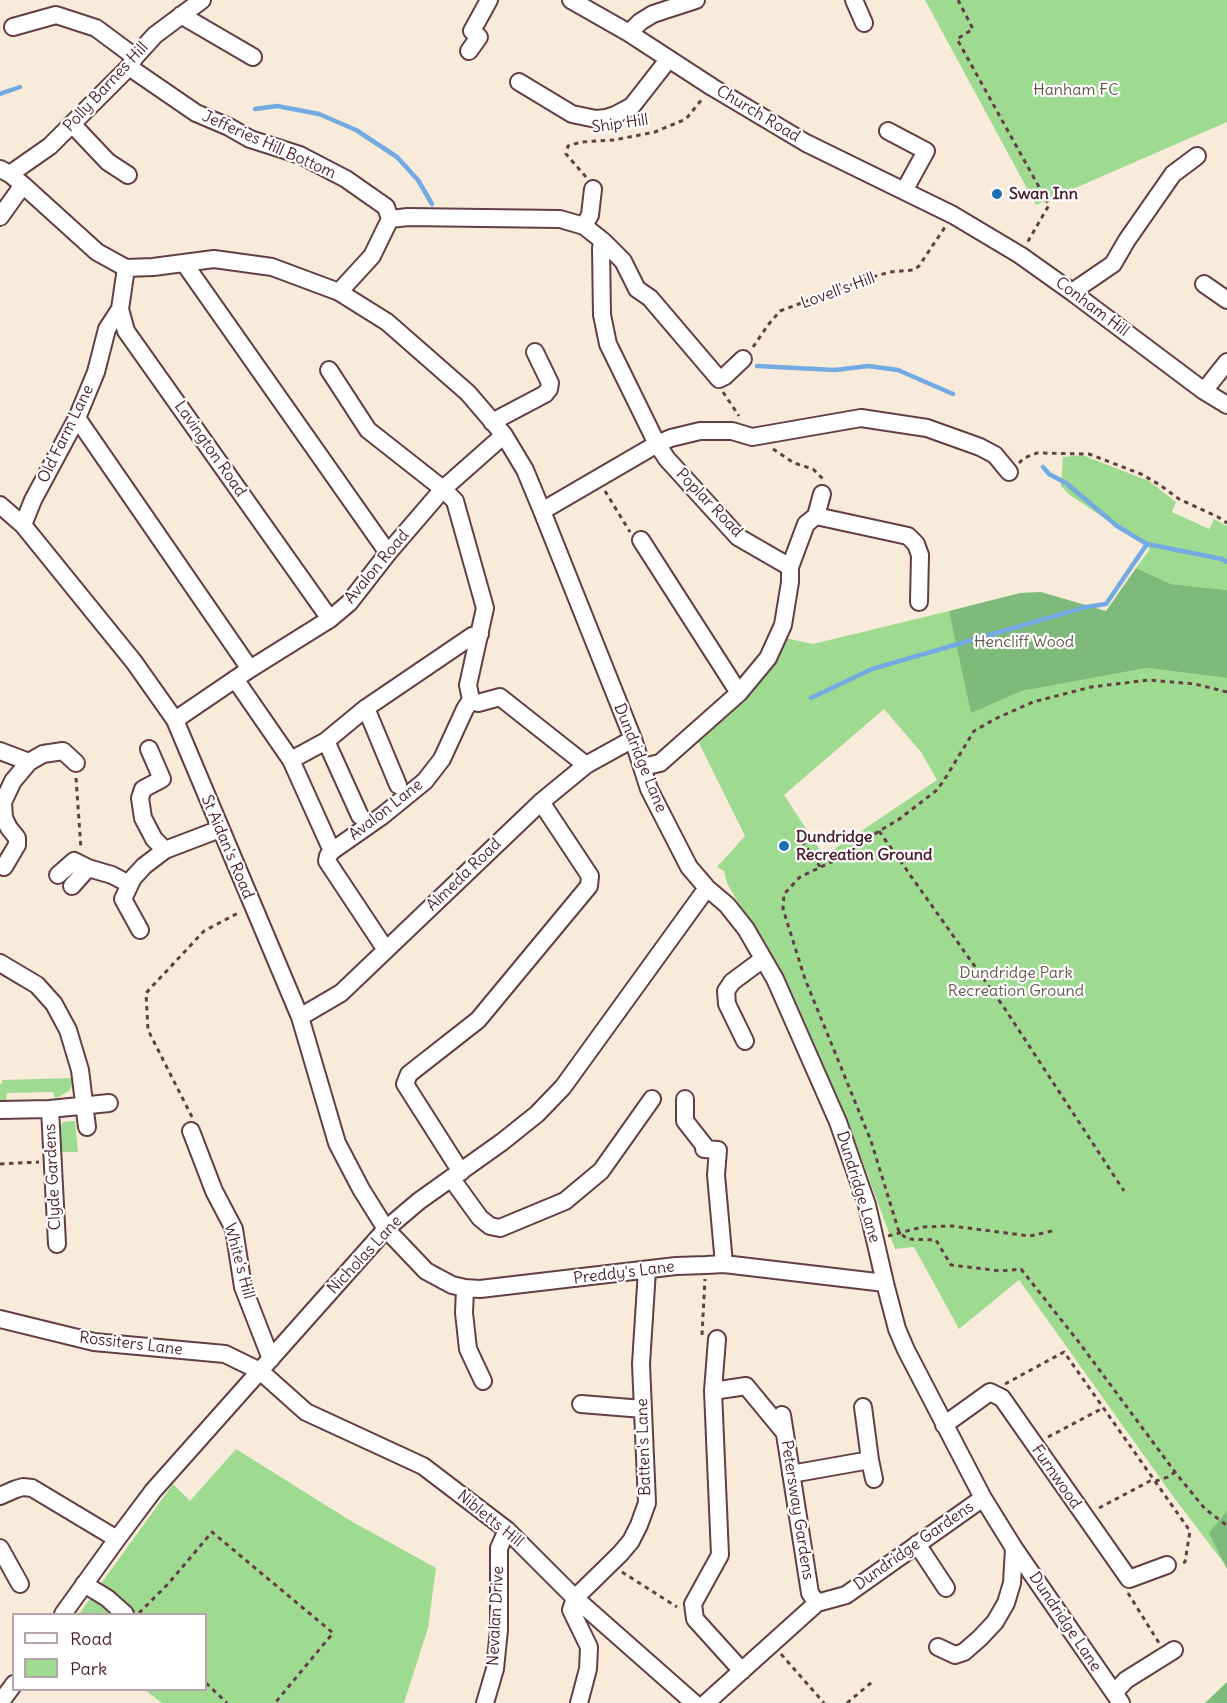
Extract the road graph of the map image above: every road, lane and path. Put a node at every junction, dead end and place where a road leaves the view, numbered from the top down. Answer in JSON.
{"nodes":[{"id":1,"x":202,"y":0,"type":"edge"},
{"id":2,"x":489,"y":0,"type":"edge"},
{"id":3,"x":571,"y":0,"type":"edge"},
{"id":4,"x":696,"y":0,"type":"edge"},
{"id":5,"x":958,"y":0,"type":"edge"},
{"id":6,"x":860,"y":2,"type":"edge"},
{"id":7,"x":181,"y":15,"type":"junction"},
{"id":8,"x":864,"y":22,"type":"dead end"},
{"id":9,"x":13,"y":27,"type":"dead end"},
{"id":10,"x":628,"y":33,"type":"junction"},
{"id":11,"x":469,"y":51,"type":"dead end"},
{"id":12,"x":253,"y":57,"type":"dead end"},
{"id":13,"x":668,"y":60,"type":"junction"},
{"id":14,"x":132,"y":62,"type":"junction"},
{"id":15,"x":519,"y":82,"type":"dead end"},
{"id":16,"x":712,"y":87,"type":"junction"},
{"id":17,"x":72,"y":124,"type":"junction"},
{"id":18,"x":888,"y":131,"type":"dead end"},
{"id":19,"x":1197,"y":156,"type":"dead end"},
{"id":20,"x":5,"y":171,"type":"edge"},
{"id":21,"x":128,"y":175,"type":"dead end"},
{"id":22,"x":23,"y":185,"type":"junction"},
{"id":23,"x":594,"y":189,"type":"joint"},
{"id":24,"x":904,"y":191,"type":"junction"},
{"id":25,"x":952,"y":215,"type":"junction"},
{"id":26,"x":0,"y":217,"type":"edge"},
{"id":27,"x":390,"y":219,"type":"junction"},
{"id":28,"x":585,"y":226,"type":"junction"},
{"id":29,"x":603,"y":241,"type":"junction"},
{"id":30,"x":1020,"y":255,"type":"junction"},
{"id":31,"x":184,"y":263,"type":"junction"},
{"id":32,"x":126,"y":268,"type":"junction"},
{"id":33,"x":1204,"y":284,"type":"dead end"},
{"id":34,"x":339,"y":292,"type":"junction"},
{"id":35,"x":1072,"y":292,"type":"junction"},
{"id":36,"x":1227,"y":300,"type":"edge"},
{"id":37,"x":120,"y":309,"type":"junction"},
{"id":38,"x":535,"y":352,"type":"dead end"},
{"id":39,"x":743,"y":359,"type":"joint"},
{"id":40,"x":1227,"y":362,"type":"edge"},
{"id":41,"x":329,"y":370,"type":"dead end"},
{"id":42,"x":722,"y":378,"type":"junction"},
{"id":43,"x":1204,"y":391,"type":"junction"},
{"id":44,"x":1227,"y":405,"type":"edge"},
{"id":45,"x":77,"y":418,"type":"junction"},
{"id":46,"x":492,"y":422,"type":"junction"},
{"id":47,"x":504,"y":435,"type":"junction"},
{"id":48,"x":752,"y":437,"type":"junction"},
{"id":49,"x":657,"y":444,"type":"junction"},
{"id":50,"x":1009,"y":472,"type":"joint"},
{"id":51,"x":598,"y":478,"type":"junction"},
{"id":52,"x":443,"y":489,"type":"junction"},
{"id":53,"x":822,"y":494,"type":"joint"},
{"id":54,"x":0,"y":505,"type":"edge"},
{"id":55,"x":542,"y":511,"type":"junction"},
{"id":56,"x":816,"y":516,"type":"junction"},
{"id":57,"x":1227,"y":524,"type":"edge"},
{"id":58,"x":23,"y":525,"type":"junction"},
{"id":59,"x":641,"y":540,"type":"joint"},
{"id":60,"x":388,"y":553,"type":"junction"},
{"id":61,"x":790,"y":567,"type":"junction"},
{"id":62,"x":919,"y":602,"type":"dead end"},
{"id":63,"x":330,"y":619,"type":"junction"},
{"id":64,"x":480,"y":634,"type":"junction"},
{"id":65,"x":250,"y":669,"type":"junction"},
{"id":66,"x":235,"y":679,"type":"junction"},
{"id":67,"x":1227,"y":692,"type":"edge"},
{"id":68,"x":739,"y":693,"type":"junction"},
{"id":69,"x":471,"y":700,"type":"junction"},
{"id":70,"x":366,"y":708,"type":"junction"},
{"id":71,"x":175,"y":720,"type":"junction"},
{"id":72,"x":633,"y":739,"type":"junction"},
{"id":73,"x":326,"y":741,"type":"junction"},
{"id":74,"x":149,"y":749,"type":"dead end"},
{"id":75,"x":0,"y":751,"type":"edge"},
{"id":76,"x":291,"y":760,"type":"junction"},
{"id":77,"x":29,"y":762,"type":"junction"},
{"id":78,"x":586,"y":765,"type":"junction"},
{"id":79,"x":642,"y":767,"type":"junction"},
{"id":80,"x":76,"y":770,"type":"joint"},
{"id":81,"x":398,"y":785,"type":"dead end"},
{"id":82,"x":541,"y":802,"type":"junction"},
{"id":83,"x":360,"y":816,"type":"dead end"},
{"id":84,"x":220,"y":829,"type":"junction"},
{"id":85,"x":879,"y":831,"type":"junction"},
{"id":86,"x":802,"y":842,"type":"dead end"},
{"id":87,"x":165,"y":850,"type":"junction"},
{"id":88,"x":332,"y":851,"type":"junction"},
{"id":89,"x":85,"y":866,"type":"junction"},
{"id":90,"x":4,"y":867,"type":"dead end"},
{"id":91,"x":821,"y":868,"type":"junction"},
{"id":92,"x":58,"y":875,"type":"dead end"},
{"id":93,"x":72,"y":886,"type":"dead end"},
{"id":94,"x":707,"y":888,"type":"junction"},
{"id":95,"x":126,"y":892,"type":"junction"},
{"id":96,"x":252,"y":906,"type":"junction"},
{"id":97,"x":140,"y":930,"type":"dead end"},
{"id":98,"x":386,"y":950,"type":"junction"},
{"id":99,"x":764,"y":959,"type":"junction"},
{"id":100,"x":0,"y":963,"type":"edge"},
{"id":101,"x":300,"y":1017,"type":"junction"},
{"id":102,"x":744,"y":1041,"type":"dead end"},
{"id":103,"x":651,"y":1099,"type":"dead end"},
{"id":104,"x":685,"y":1100,"type":"dead end"},
{"id":105,"x":110,"y":1103,"type":"dead end"},
{"id":106,"x":84,"y":1106,"type":"junction"},
{"id":107,"x":50,"y":1109,"type":"junction"},
{"id":108,"x":0,"y":1110,"type":"edge"},
{"id":109,"x":87,"y":1127,"type":"dead end"},
{"id":110,"x":191,"y":1131,"type":"joint"},
{"id":111,"x":53,"y":1162,"type":"junction"},
{"id":112,"x":0,"y":1164,"type":"edge"},
{"id":113,"x":456,"y":1175,"type":"junction"},
{"id":114,"x":1124,"y":1191,"type":"dead end"},
{"id":115,"x":386,"y":1229,"type":"junction"},
{"id":116,"x":1056,"y":1230,"type":"dead end"},
{"id":117,"x":899,"y":1232,"type":"junction"},
{"id":118,"x":874,"y":1238,"type":"junction"},
{"id":119,"x":57,"y":1244,"type":"dead end"},
{"id":120,"x":706,"y":1264,"type":"junction"},
{"id":121,"x":724,"y":1264,"type":"junction"},
{"id":122,"x":647,"y":1270,"type":"junction"},
{"id":123,"x":885,"y":1283,"type":"junction"},
{"id":124,"x":465,"y":1288,"type":"junction"},
{"id":125,"x":0,"y":1319,"type":"edge"},
{"id":126,"x":717,"y":1339,"type":"joint"},
{"id":127,"x":1069,"y":1349,"type":"dead end"},
{"id":128,"x":1064,"y":1352,"type":"junction"},
{"id":129,"x":266,"y":1365,"type":"junction"},
{"id":130,"x":483,"y":1382,"type":"dead end"},
{"id":131,"x":713,"y":1391,"type":"junction"},
{"id":132,"x":990,"y":1392,"type":"junction"},
{"id":133,"x":581,"y":1404,"type":"dead end"},
{"id":134,"x":863,"y":1407,"type":"dead end"},
{"id":135,"x":1103,"y":1408,"type":"junction"},
{"id":136,"x":643,"y":1409,"type":"junction"},
{"id":137,"x":782,"y":1415,"type":"dead end"},
{"id":138,"x":944,"y":1425,"type":"junction"},
{"id":139,"x":785,"y":1432,"type":"junction"},
{"id":140,"x":1033,"y":1444,"type":"junction"},
{"id":141,"x":870,"y":1460,"type":"junction"},
{"id":142,"x":1175,"y":1473,"type":"junction"},
{"id":143,"x":791,"y":1474,"type":"junction"},
{"id":144,"x":874,"y":1479,"type":"dead end"},
{"id":145,"x":1156,"y":1481,"type":"junction"},
{"id":146,"x":0,"y":1496,"type":"edge"},
{"id":147,"x":983,"y":1498,"type":"junction"},
{"id":148,"x":1084,"y":1516,"type":"junction"},
{"id":149,"x":1227,"y":1524,"type":"edge"},
{"id":150,"x":507,"y":1530,"type":"junction"},
{"id":151,"x":117,"y":1539,"type":"junction"},
{"id":152,"x":917,"y":1544,"type":"junction"},
{"id":153,"x":0,"y":1548,"type":"edge"},
{"id":154,"x":1014,"y":1548,"type":"junction"},
{"id":155,"x":610,"y":1565,"type":"junction"},
{"id":156,"x":1167,"y":1565,"type":"joint"},
{"id":157,"x":1130,"y":1579,"type":"junction"},
{"id":158,"x":20,"y":1584,"type":"dead end"},
{"id":159,"x":84,"y":1584,"type":"junction"},
{"id":160,"x":946,"y":1588,"type":"dead end"},
{"id":161,"x":575,"y":1598,"type":"junction"},
{"id":162,"x":817,"y":1603,"type":"junction"},
{"id":163,"x":64,"y":1613,"type":"edge"},
{"id":164,"x":124,"y":1613,"type":"edge"},
{"id":165,"x":139,"y":1613,"type":"edge"},
{"id":166,"x":695,"y":1619,"type":"junction"},
{"id":167,"x":772,"y":1643,"type":"junction"},
{"id":168,"x":938,"y":1647,"type":"dead end"},
{"id":169,"x":1170,"y":1653,"type":"joint"},
{"id":170,"x":742,"y":1671,"type":"junction"},
{"id":171,"x":872,"y":1682,"type":"dead end"},
{"id":172,"x":207,"y":1684,"type":"edge"},
{"id":173,"x":12,"y":1687,"type":"edge"},
{"id":174,"x":1117,"y":1698,"type":"edge"},
{"id":175,"x":0,"y":1703,"type":"edge"},
{"id":176,"x":227,"y":1703,"type":"edge"},
{"id":177,"x":275,"y":1703,"type":"edge"},
{"id":178,"x":485,"y":1703,"type":"edge"},
{"id":179,"x":579,"y":1703,"type":"edge"},
{"id":180,"x":694,"y":1703,"type":"edge"},
{"id":181,"x":706,"y":1703,"type":"edge"},
{"id":182,"x":824,"y":1703,"type":"edge"},
{"id":183,"x":847,"y":1703,"type":"edge"}],
"edges":[{"from":1,"to":7,"type":"street","name":"Polly Barnes Hill"},
{"from":2,"to":11,"type":"street"},
{"from":3,"to":10,"type":"street","name":"Church Road"},
{"from":4,"to":10,"type":"street"},
{"from":5,"to":30,"type":"path"},
{"from":6,"to":8,"type":"street"},
{"from":7,"to":12,"type":"street"},
{"from":7,"to":14,"type":"street","name":"Polly Barnes Hill"},
{"from":9,"to":14,"type":"street","name":"Jefferies Hill Bottom"},
{"from":10,"to":13,"type":"street","name":"Church Road"},
{"from":13,"to":15,"type":"street"},
{"from":13,"to":16,"type":"street","name":"Church Road"},
{"from":14,"to":17,"type":"street","name":"Polly Barnes Hill"},
{"from":14,"to":27,"type":"street","name":"Jefferies Hill Bottom"},
{"from":16,"to":23,"type":"path","name":"Ship Hill"},
{"from":16,"to":24,"type":"street","name":"Church Road"},
{"from":17,"to":20,"type":"street","name":"Polly Barnes Hill"},
{"from":17,"to":21,"type":"street"},
{"from":18,"to":24,"type":"street"},
{"from":19,"to":35,"type":"street"},
{"from":20,"to":22,"type":"street"},
{"from":22,"to":26,"type":"street"},
{"from":22,"to":32,"type":"street"},
{"from":23,"to":28,"type":"street"},
{"from":24,"to":25,"type":"street","name":"Church Road"},
{"from":25,"to":30,"type":"street","name":"Conham Hill"},
{"from":25,"to":39,"type":"path","name":"Lovell's Hill"},
{"from":27,"to":28,"type":"street"},
{"from":27,"to":34,"type":"street"},
{"from":28,"to":29,"type":"street"},
{"from":29,"to":42,"type":"street"},
{"from":29,"to":49,"type":"street","name":"Poplar Road"},
{"from":30,"to":35,"type":"street","name":"Conham Hill"},
{"from":31,"to":32,"type":"street","name":"Dundridge Lane"},
{"from":31,"to":34,"type":"street","name":"Dundridge Lane"},
{"from":31,"to":60,"type":"street"},
{"from":32,"to":37,"type":"street","name":"Lavington Road"},
{"from":33,"to":36,"type":"street"},
{"from":34,"to":46,"type":"street","name":"Dundridge Lane"},
{"from":35,"to":43,"type":"street","name":"Conham Hill"},
{"from":37,"to":45,"type":"street","name":"Old Farm Lane"},
{"from":37,"to":63,"type":"street","name":"Lavington Road"},
{"from":38,"to":46,"type":"street"},
{"from":39,"to":42,"type":"street"},
{"from":40,"to":43,"type":"street"},
{"from":41,"to":52,"type":"street","name":"Avalon Lane"},
{"from":42,"to":48,"type":"path"},
{"from":43,"to":44,"type":"street","name":"Conham Hill"},
{"from":45,"to":58,"type":"street","name":"Old Farm Lane"},
{"from":45,"to":65,"type":"street"},
{"from":46,"to":47,"type":"street","name":"Dundridge Lane"},
{"from":47,"to":52,"type":"street","name":"Avalon Road"},
{"from":47,"to":55,"type":"street","name":"Dundridge Lane"},
{"from":48,"to":49,"type":"street"},
{"from":48,"to":50,"type":"street"},
{"from":48,"to":53,"type":"path"},
{"from":49,"to":51,"type":"street"},
{"from":49,"to":61,"type":"street","name":"Poplar Road"},
{"from":50,"to":57,"type":"path"},
{"from":51,"to":55,"type":"street"},
{"from":51,"to":59,"type":"path"},
{"from":52,"to":60,"type":"street","name":"Avalon Road"},
{"from":52,"to":64,"type":"street","name":"Avalon Lane"},
{"from":53,"to":56,"type":"street"},
{"from":54,"to":58,"type":"street","name":"St Aidan's Road"},
{"from":55,"to":72,"type":"street","name":"Dundridge Lane"},
{"from":56,"to":61,"type":"street"},
{"from":56,"to":62,"type":"street"},
{"from":58,"to":71,"type":"street","name":"St Aidan's Road"},
{"from":59,"to":68,"type":"street"},
{"from":60,"to":63,"type":"street","name":"Avalon Road"},
{"from":61,"to":68,"type":"street"},
{"from":63,"to":65,"type":"street","name":"Avalon Road"},
{"from":64,"to":69,"type":"street","name":"Avalon Lane"},
{"from":64,"to":70,"type":"street"},
{"from":65,"to":66,"type":"street","name":"Avalon Road"},
{"from":66,"to":71,"type":"street","name":"Avalon Road"},
{"from":66,"to":76,"type":"street"},
{"from":67,"to":85,"type":"path"},
{"from":68,"to":79,"type":"street"},
{"from":69,"to":78,"type":"street"},
{"from":69,"to":88,"type":"street","name":"Avalon Lane"},
{"from":70,"to":73,"type":"street"},
{"from":70,"to":81,"type":"street"},
{"from":71,"to":84,"type":"street","name":"St Aidan's Road"},
{"from":72,"to":78,"type":"street","name":"Almeda Road"},
{"from":72,"to":79,"type":"street","name":"Dundridge Lane"},
{"from":73,"to":76,"type":"street"},
{"from":73,"to":83,"type":"street"},
{"from":74,"to":87,"type":"street"},
{"from":75,"to":77,"type":"street"},
{"from":76,"to":88,"type":"street"},
{"from":77,"to":80,"type":"street"},
{"from":77,"to":90,"type":"street"},
{"from":78,"to":82,"type":"street","name":"Almeda Road"},
{"from":79,"to":94,"type":"street","name":"Dundridge Lane"},
{"from":80,"to":89,"type":"path"},
{"from":82,"to":98,"type":"street","name":"Almeda Road"},
{"from":82,"to":113,"type":"street"},
{"from":84,"to":87,"type":"street"},
{"from":84,"to":96,"type":"street","name":"St Aidan's Road"},
{"from":85,"to":91,"type":"path"},
{"from":85,"to":114,"type":"path"},
{"from":86,"to":91,"type":"path"},
{"from":87,"to":95,"type":"street"},
{"from":88,"to":98,"type":"street","name":"Avalon Lane"},
{"from":89,"to":92,"type":"street"},
{"from":89,"to":93,"type":"street"},
{"from":89,"to":95,"type":"street"},
{"from":91,"to":117,"type":"path"},
{"from":94,"to":99,"type":"street","name":"Dundridge Lane"},
{"from":94,"to":113,"type":"street","name":"Nicholas Lane"},
{"from":95,"to":97,"type":"street"},
{"from":96,"to":101,"type":"street","name":"St Aidan's Road"},
{"from":96,"to":110,"type":"path"},
{"from":98,"to":101,"type":"street","name":"Almeda Road"},
{"from":99,"to":102,"type":"street"},
{"from":99,"to":118,"type":"street","name":"Dundridge Lane"},
{"from":100,"to":106,"type":"street"},
{"from":101,"to":115,"type":"street","name":"St Aidan's Road"},
{"from":103,"to":113,"type":"street"},
{"from":104,"to":121,"type":"street"},
{"from":105,"to":106,"type":"street","name":"Clyde Gardens"},
{"from":106,"to":107,"type":"street","name":"Clyde Gardens"},
{"from":106,"to":109,"type":"street"},
{"from":107,"to":108,"type":"street","name":"Clyde Gardens"},
{"from":107,"to":111,"type":"street","name":"Clyde Gardens"},
{"from":110,"to":129,"type":"street","name":"White's Hill"},
{"from":111,"to":112,"type":"path"},
{"from":111,"to":119,"type":"street","name":"Clyde Gardens"},
{"from":113,"to":115,"type":"street","name":"Nicholas Lane"},
{"from":115,"to":124,"type":"street","name":"Preddy's Lane"},
{"from":115,"to":129,"type":"street","name":"Nicholas Lane"},
{"from":116,"to":117,"type":"path"},
{"from":117,"to":118,"type":"path"},
{"from":117,"to":142,"type":"path"},
{"from":118,"to":123,"type":"street","name":"Dundridge Lane"},
{"from":120,"to":121,"type":"street","name":"Preddy's Lane"},
{"from":120,"to":122,"type":"street","name":"Preddy's Lane"},
{"from":120,"to":126,"type":"path"},
{"from":121,"to":123,"type":"street","name":"Preddy's Lane"},
{"from":122,"to":124,"type":"street","name":"Preddy's Lane"},
{"from":122,"to":136,"type":"street","name":"Batten's Lane"},
{"from":123,"to":138,"type":"street","name":"Dundridge Lane"},
{"from":124,"to":130,"type":"street"},
{"from":125,"to":129,"type":"street","name":"Rossiters Lane"},
{"from":126,"to":131,"type":"street"},
{"from":127,"to":128,"type":"path"},
{"from":128,"to":132,"type":"path"},
{"from":128,"to":135,"type":"path"},
{"from":129,"to":150,"type":"street","name":"Nibletts Hill"},
{"from":129,"to":151,"type":"street","name":"Nicholas Lane"},
{"from":131,"to":139,"type":"street"},
{"from":131,"to":166,"type":"street"},
{"from":132,"to":138,"type":"street"},
{"from":132,"to":140,"type":"street","name":"Furnwood"},
{"from":133,"to":136,"type":"street"},
{"from":134,"to":141,"type":"street"},
{"from":135,"to":140,"type":"path"},
{"from":135,"to":145,"type":"path"},
{"from":136,"to":155,"type":"street","name":"Batten's Lane"},
{"from":137,"to":139,"type":"street","name":"Petersway Gardens"},
{"from":138,"to":147,"type":"street","name":"Dundridge Lane"},
{"from":139,"to":143,"type":"street","name":"Petersway Gardens"},
{"from":140,"to":148,"type":"street","name":"Furnwood"},
{"from":141,"to":143,"type":"street"},
{"from":141,"to":144,"type":"street"},
{"from":142,"to":145,"type":"path"},
{"from":142,"to":149,"type":"path"},
{"from":143,"to":162,"type":"street","name":"Petersway Gardens"},
{"from":145,"to":148,"type":"path"},
{"from":145,"to":156,"type":"path"},
{"from":146,"to":151,"type":"street"},
{"from":147,"to":152,"type":"street","name":"Dundridge Gardens"},
{"from":147,"to":154,"type":"street","name":"Dundridge Lane"},
{"from":148,"to":157,"type":"street","name":"Furnwood"},
{"from":150,"to":161,"type":"street","name":"Nibletts Hill"},
{"from":150,"to":178,"type":"street","name":"Nevalan Drive"},
{"from":151,"to":159,"type":"street","name":"Nicholas Lane"},
{"from":152,"to":160,"type":"street"},
{"from":152,"to":162,"type":"street","name":"Dundridge Gardens"},
{"from":153,"to":158,"type":"street"},
{"from":154,"to":168,"type":"street"},
{"from":154,"to":174,"type":"street","name":"Dundridge Lane"},
{"from":155,"to":161,"type":"street","name":"Batten's Lane"},
{"from":155,"to":166,"type":"path"},
{"from":156,"to":157,"type":"street"},
{"from":157,"to":169,"type":"path"},
{"from":159,"to":163,"type":"street","name":"Nicholas Lane"},
{"from":159,"to":164,"type":"street"},
{"from":161,"to":179,"type":"street"},
{"from":161,"to":180,"type":"street","name":"Nibletts Hill"},
{"from":162,"to":167,"type":"street","name":"Dundridge Gardens"},
{"from":165,"to":177,"type":"path"},
{"from":166,"to":170,"type":"street"},
{"from":167,"to":170,"type":"street","name":"Dundridge Gardens"},
{"from":167,"to":182,"type":"path"},
{"from":169,"to":174,"type":"street","name":"Dundridge Lane"},
{"from":170,"to":181,"type":"street","name":"Dundridge Gardens"},
{"from":171,"to":183,"type":"path"},
{"from":172,"to":176,"type":"path"},
{"from":173,"to":175,"type":"street"}]}
